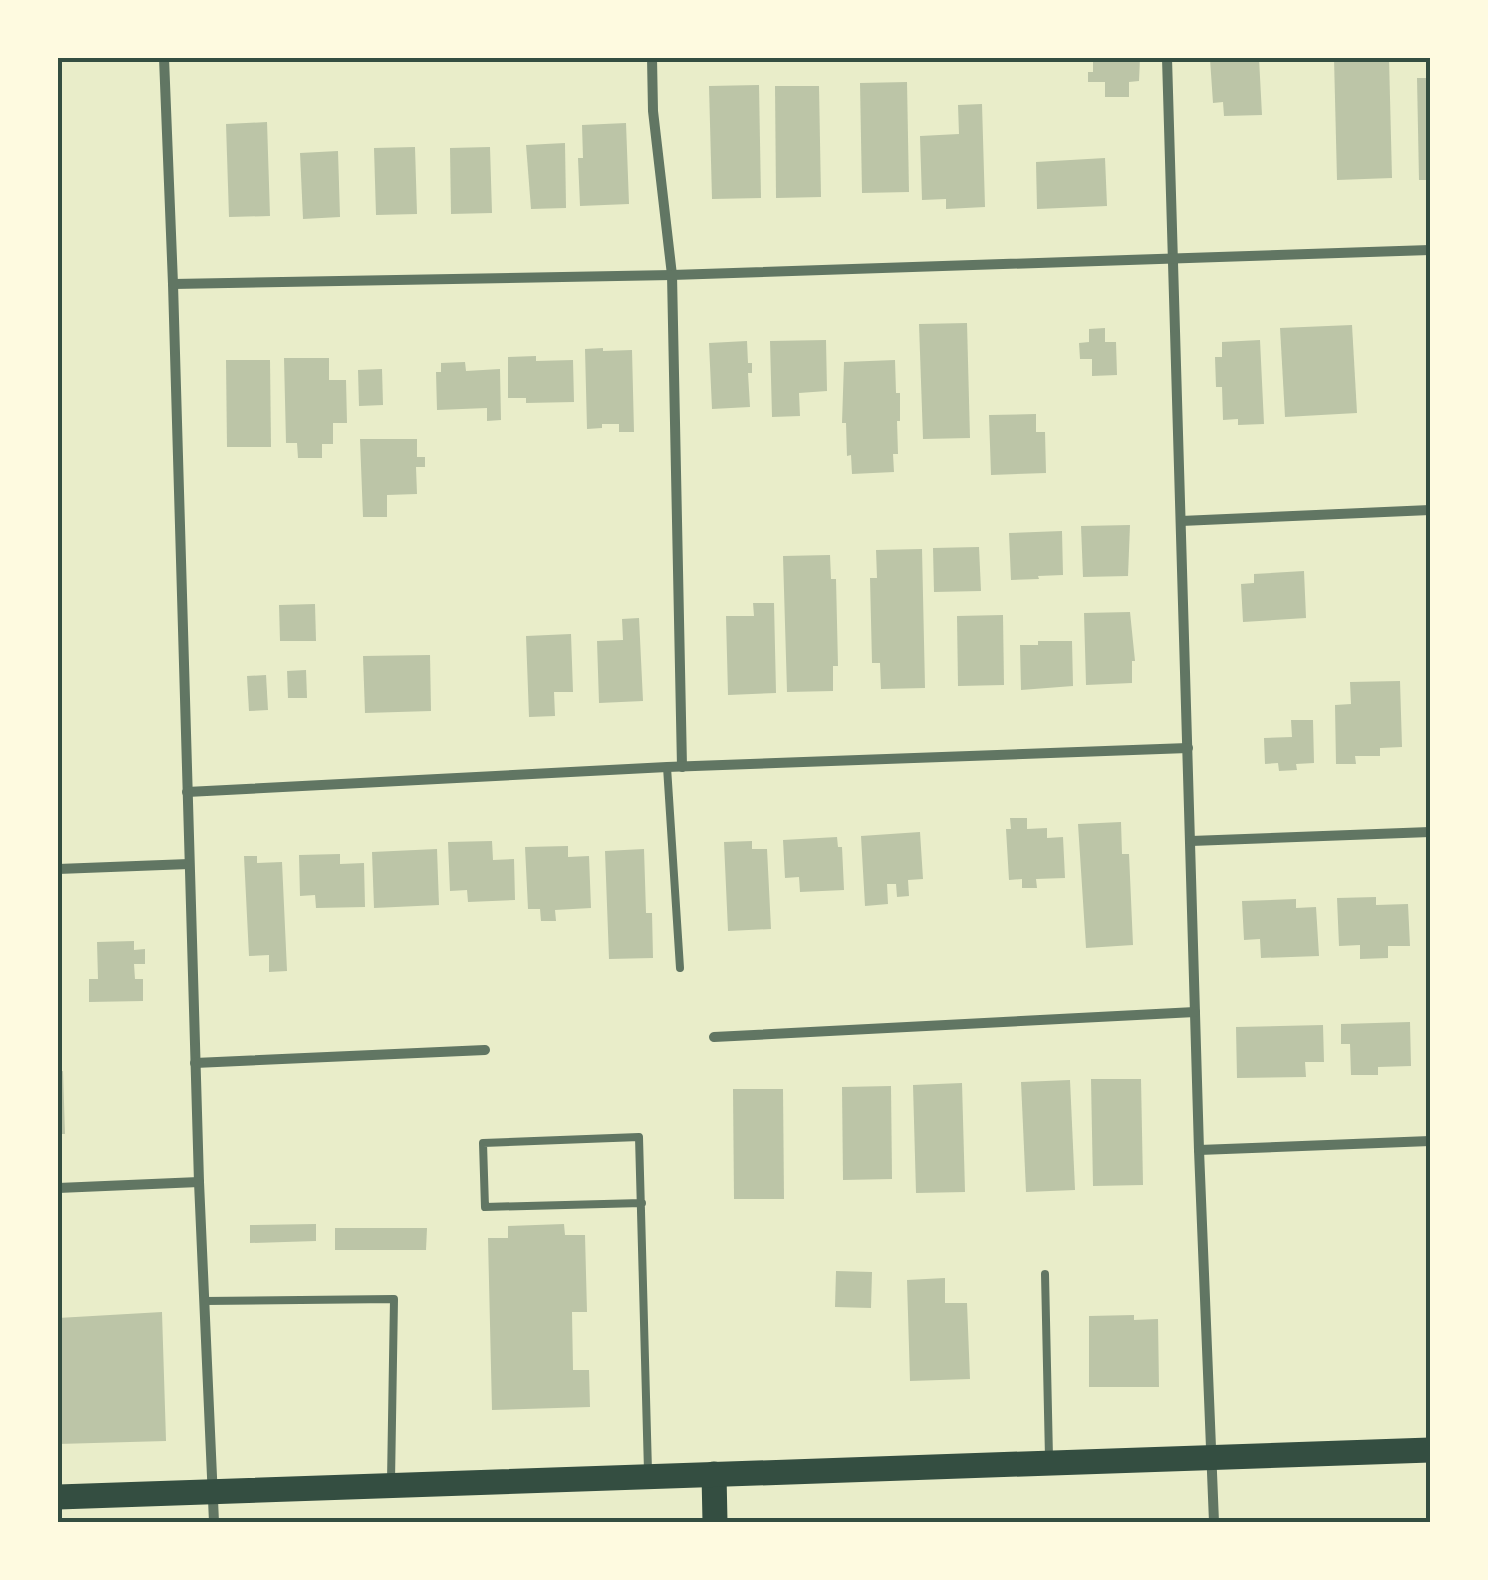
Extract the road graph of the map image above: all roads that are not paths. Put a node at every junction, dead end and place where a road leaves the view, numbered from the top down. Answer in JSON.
{"nodes":[{"id":1,"x":164,"y":58,"type":"edge"},
{"id":2,"x":652,"y":58,"type":"edge"},
{"id":3,"x":1167,"y":58,"type":"edge"},
{"id":4,"x":1430,"y":250,"type":"edge"},
{"id":5,"x":1172,"y":258,"type":"junction"},
{"id":6,"x":672,"y":275,"type":"junction"},
{"id":7,"x":173,"y":284,"type":"junction"},
{"id":8,"x":1430,"y":510,"type":"edge"},
{"id":9,"x":1180,"y":521,"type":"junction"},
{"id":10,"x":1188,"y":748,"type":"junction"},
{"id":11,"x":682,"y":767,"type":"junction"},
{"id":12,"x":668,"y":768,"type":"junction"},
{"id":13,"x":187,"y":792,"type":"junction"},
{"id":14,"x":1430,"y":832,"type":"edge"},
{"id":15,"x":1191,"y":842,"type":"junction"},
{"id":16,"x":189,"y":864,"type":"junction"},
{"id":17,"x":58,"y":869,"type":"edge"},
{"id":18,"x":680,"y":968,"type":"dead end"},
{"id":19,"x":1195,"y":1012,"type":"junction"},
{"id":20,"x":714,"y":1037,"type":"dead end"},
{"id":21,"x":486,"y":1050,"type":"dead end"},
{"id":22,"x":195,"y":1063,"type":"junction"},
{"id":23,"x":1430,"y":1142,"type":"edge"},
{"id":24,"x":1199,"y":1150,"type":"junction"},
{"id":25,"x":199,"y":1182,"type":"junction"},
{"id":26,"x":58,"y":1188,"type":"edge"},
{"id":27,"x":642,"y":1203,"type":"junction"},
{"id":28,"x":1045,"y":1274,"type":"dead end"},
{"id":29,"x":204,"y":1301,"type":"junction"},
{"id":30,"x":1430,"y":1450,"type":"edge"},
{"id":31,"x":1211,"y":1457,"type":"junction"},
{"id":32,"x":1049,"y":1463,"type":"junction"},
{"id":33,"x":714,"y":1474,"type":"junction"},
{"id":34,"x":648,"y":1476,"type":"junction"},
{"id":35,"x":391,"y":1485,"type":"junction"},
{"id":36,"x":213,"y":1491,"type":"junction"},
{"id":37,"x":58,"y":1496,"type":"edge"},
{"id":38,"x":214,"y":1522,"type":"edge"},
{"id":39,"x":715,"y":1522,"type":"edge"},
{"id":40,"x":1214,"y":1522,"type":"edge"}],
"edges":[{"from":1,"to":7,"type":"street"},
{"from":2,"to":6,"type":"street"},
{"from":3,"to":5,"type":"street"},
{"from":4,"to":5,"type":"street"},
{"from":5,"to":6,"type":"street"},
{"from":5,"to":9,"type":"street"},
{"from":6,"to":7,"type":"street"},
{"from":6,"to":11,"type":"street"},
{"from":7,"to":13,"type":"street"},
{"from":8,"to":9,"type":"street"},
{"from":9,"to":10,"type":"street"},
{"from":10,"to":11,"type":"street"},
{"from":10,"to":15,"type":"street"},
{"from":11,"to":12,"type":"street"},
{"from":12,"to":13,"type":"street"},
{"from":12,"to":18,"type":"lane"},
{"from":13,"to":16,"type":"street"},
{"from":14,"to":15,"type":"street"},
{"from":15,"to":19,"type":"street"},
{"from":16,"to":17,"type":"street"},
{"from":16,"to":22,"type":"street"},
{"from":19,"to":20,"type":"street"},
{"from":19,"to":24,"type":"street"},
{"from":21,"to":22,"type":"street"},
{"from":22,"to":25,"type":"street"},
{"from":23,"to":24,"type":"street"},
{"from":24,"to":31,"type":"street"},
{"from":25,"to":26,"type":"street"},
{"from":25,"to":29,"type":"street"},
{"from":27,"to":27,"type":"lane"},
{"from":27,"to":34,"type":"lane"},
{"from":28,"to":32,"type":"lane"},
{"from":29,"to":35,"type":"lane"},
{"from":29,"to":36,"type":"street"},
{"from":30,"to":31,"type":"main road"},
{"from":31,"to":32,"type":"main road"},
{"from":31,"to":40,"type":"street"},
{"from":32,"to":33,"type":"main road"},
{"from":33,"to":34,"type":"main road"},
{"from":33,"to":39,"type":"main road"},
{"from":34,"to":35,"type":"main road"},
{"from":35,"to":36,"type":"main road"},
{"from":36,"to":37,"type":"main road"},
{"from":36,"to":38,"type":"street"}]}
